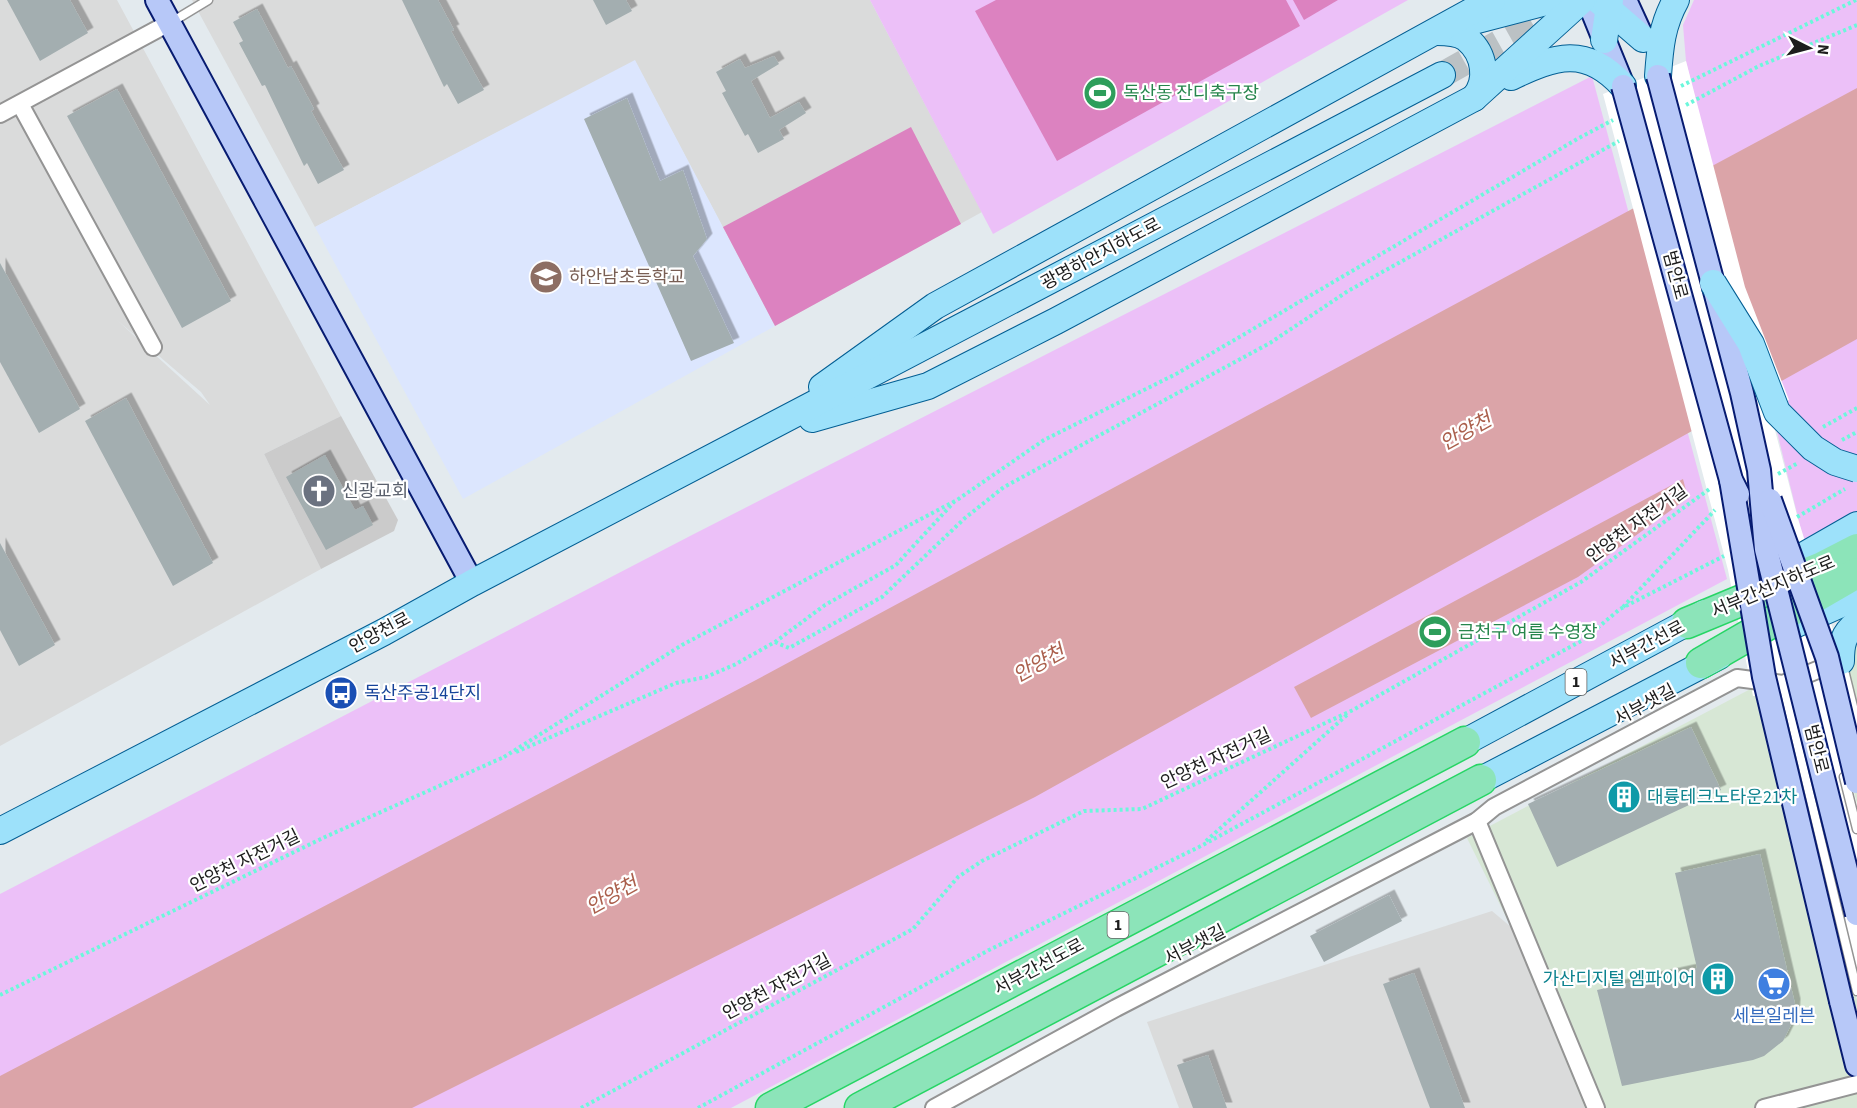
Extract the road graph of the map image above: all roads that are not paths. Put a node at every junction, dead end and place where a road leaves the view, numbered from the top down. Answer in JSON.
{"nodes":[{"id":1,"x":157,"y":0,"type":"edge"},
{"id":2,"x":208,"y":0,"type":"edge"},
{"id":3,"x":1492,"y":0,"type":"edge"},
{"id":4,"x":1554,"y":0,"type":"edge"},
{"id":5,"x":1582,"y":0,"type":"edge"},
{"id":6,"x":1676,"y":0,"type":"edge"},
{"id":7,"x":1606,"y":2,"type":"edge"},
{"id":8,"x":169,"y":23,"type":"junction"},
{"id":9,"x":1432,"y":32,"type":"junction"},
{"id":10,"x":1643,"y":39,"type":"joint"},
{"id":11,"x":1604,"y":40,"type":"joint"},
{"id":12,"x":1442,"y":75,"type":"tunnel mouth"},
{"id":13,"x":1666,"y":82,"type":"junction"},
{"id":14,"x":1623,"y":86,"type":"junction"},
{"id":15,"x":1482,"y":93,"type":"junction"},
{"id":16,"x":20,"y":104,"type":"junction"},
{"id":17,"x":0,"y":114,"type":"edge"},
{"id":18,"x":1713,"y":284,"type":"junction"},
{"id":19,"x":153,"y":347,"type":"dead end"},
{"id":20,"x":760,"y":434,"type":"junction"},
{"id":21,"x":1759,"y":470,"type":"junction"},
{"id":22,"x":1853,"y":478,"type":"edge"},
{"id":23,"x":1724,"y":483,"type":"junction"},
{"id":24,"x":1857,"y":525,"type":"edge"},
{"id":25,"x":1766,"y":549,"type":"junction"},
{"id":26,"x":1857,"y":549,"type":"edge"},
{"id":27,"x":1857,"y":573,"type":"edge"},
{"id":28,"x":472,"y":583,"type":"junction"},
{"id":29,"x":1857,"y":597,"type":"edge"},
{"id":30,"x":1687,"y":623,"type":"junction"},
{"id":31,"x":1857,"y":623,"type":"edge"},
{"id":32,"x":1701,"y":663,"type":"junction"},
{"id":33,"x":1828,"y":669,"type":"junction"},
{"id":34,"x":1783,"y":684,"type":"junction"},
{"id":35,"x":1857,"y":723,"type":"edge"},
{"id":36,"x":1465,"y":742,"type":"joint"},
{"id":37,"x":1841,"y":762,"type":"dead end"},
{"id":38,"x":1481,"y":780,"type":"joint"},
{"id":39,"x":1857,"y":782,"type":"edge"},
{"id":40,"x":1477,"y":821,"type":"junction"},
{"id":41,"x":1857,"y":829,"type":"edge"},
{"id":42,"x":0,"y":831,"type":"edge"},
{"id":43,"x":1857,"y":914,"type":"edge"},
{"id":44,"x":1849,"y":996,"type":"edge"},
{"id":45,"x":1857,"y":1065,"type":"edge"},
{"id":46,"x":1857,"y":1084,"type":"edge"},
{"id":47,"x":771,"y":1108,"type":"edge"},
{"id":48,"x":860,"y":1108,"type":"edge"},
{"id":49,"x":934,"y":1108,"type":"edge"},
{"id":50,"x":1596,"y":1108,"type":"edge"},
{"id":51,"x":1764,"y":1108,"type":"edge"}],
"edges":[{"from":1,"to":8,"type":"main road"},
{"from":2,"to":8,"type":"lane"},
{"from":3,"to":9,"type":"main road"},
{"from":4,"to":9,"type":"main road"},
{"from":5,"to":15,"type":"main road"},
{"from":6,"to":13,"type":"main road"},
{"from":7,"to":10,"type":"main road"},
{"from":7,"to":11,"type":"main road"},
{"from":8,"to":16,"type":"street"},
{"from":8,"to":28,"type":"main road"},
{"from":9,"to":15,"type":"main road"},
{"from":9,"to":20,"type":"main road"},
{"from":10,"to":13,"type":"main road","name":"범안로"},
{"from":11,"to":14,"type":"main road","name":"범안로"},
{"from":12,"to":20,"type":"main road","name":"광명하안지하도로"},
{"from":13,"to":18,"type":"main road","name":"범안로","bridge":true},
{"from":14,"to":15,"type":"main road"},
{"from":14,"to":23,"type":"main road","name":"범안로","bridge":true},
{"from":15,"to":20,"type":"main road"},
{"from":16,"to":17,"type":"street"},
{"from":16,"to":19,"type":"street"},
{"from":18,"to":21,"type":"main road","name":"범안로","bridge":true},
{"from":18,"to":22,"type":"main road","bridge":true},
{"from":20,"to":28,"type":"main road","name":"안양천로"},
{"from":21,"to":25,"type":"main road","name":"범안로","bridge":true},
{"from":21,"to":39,"type":"main road","bridge":true},
{"from":23,"to":25,"type":"main road","name":"범안로","bridge":true},
{"from":23,"to":44,"type":"main road","bridge":true},
{"from":24,"to":30,"type":"main road","name":"서부간선로","number":"1"},
{"from":25,"to":43,"type":"main road","name":"범안로","bridge":true},
{"from":26,"to":30,"type":"highway","name":"서부간선지하도로"},
{"from":27,"to":32,"type":"highway","name":"서부간선지하도로"},
{"from":28,"to":42,"type":"main road","name":"안양천로"},
{"from":29,"to":32,"type":"main road","number":"1"},
{"from":30,"to":36,"type":"main road","name":"서부간선로","number":"1"},
{"from":31,"to":33,"type":"main road"},
{"from":32,"to":38,"type":"main road","number":"1"},
{"from":33,"to":34,"type":"street","name":"서부샛길"},
{"from":33,"to":35,"type":"lane"},
{"from":34,"to":40,"type":"street","name":"서부샛길"},
{"from":34,"to":44,"type":"lane"},
{"from":36,"to":47,"type":"highway","name":"서부간선도로","number":"1"},
{"from":37,"to":41,"type":"lane"},
{"from":38,"to":48,"type":"highway","number":"1"},
{"from":40,"to":49,"type":"street","name":"서부샛길"},
{"from":40,"to":50,"type":"street"},
{"from":44,"to":45,"type":"main road"},
{"from":46,"to":51,"type":"street"}]}
